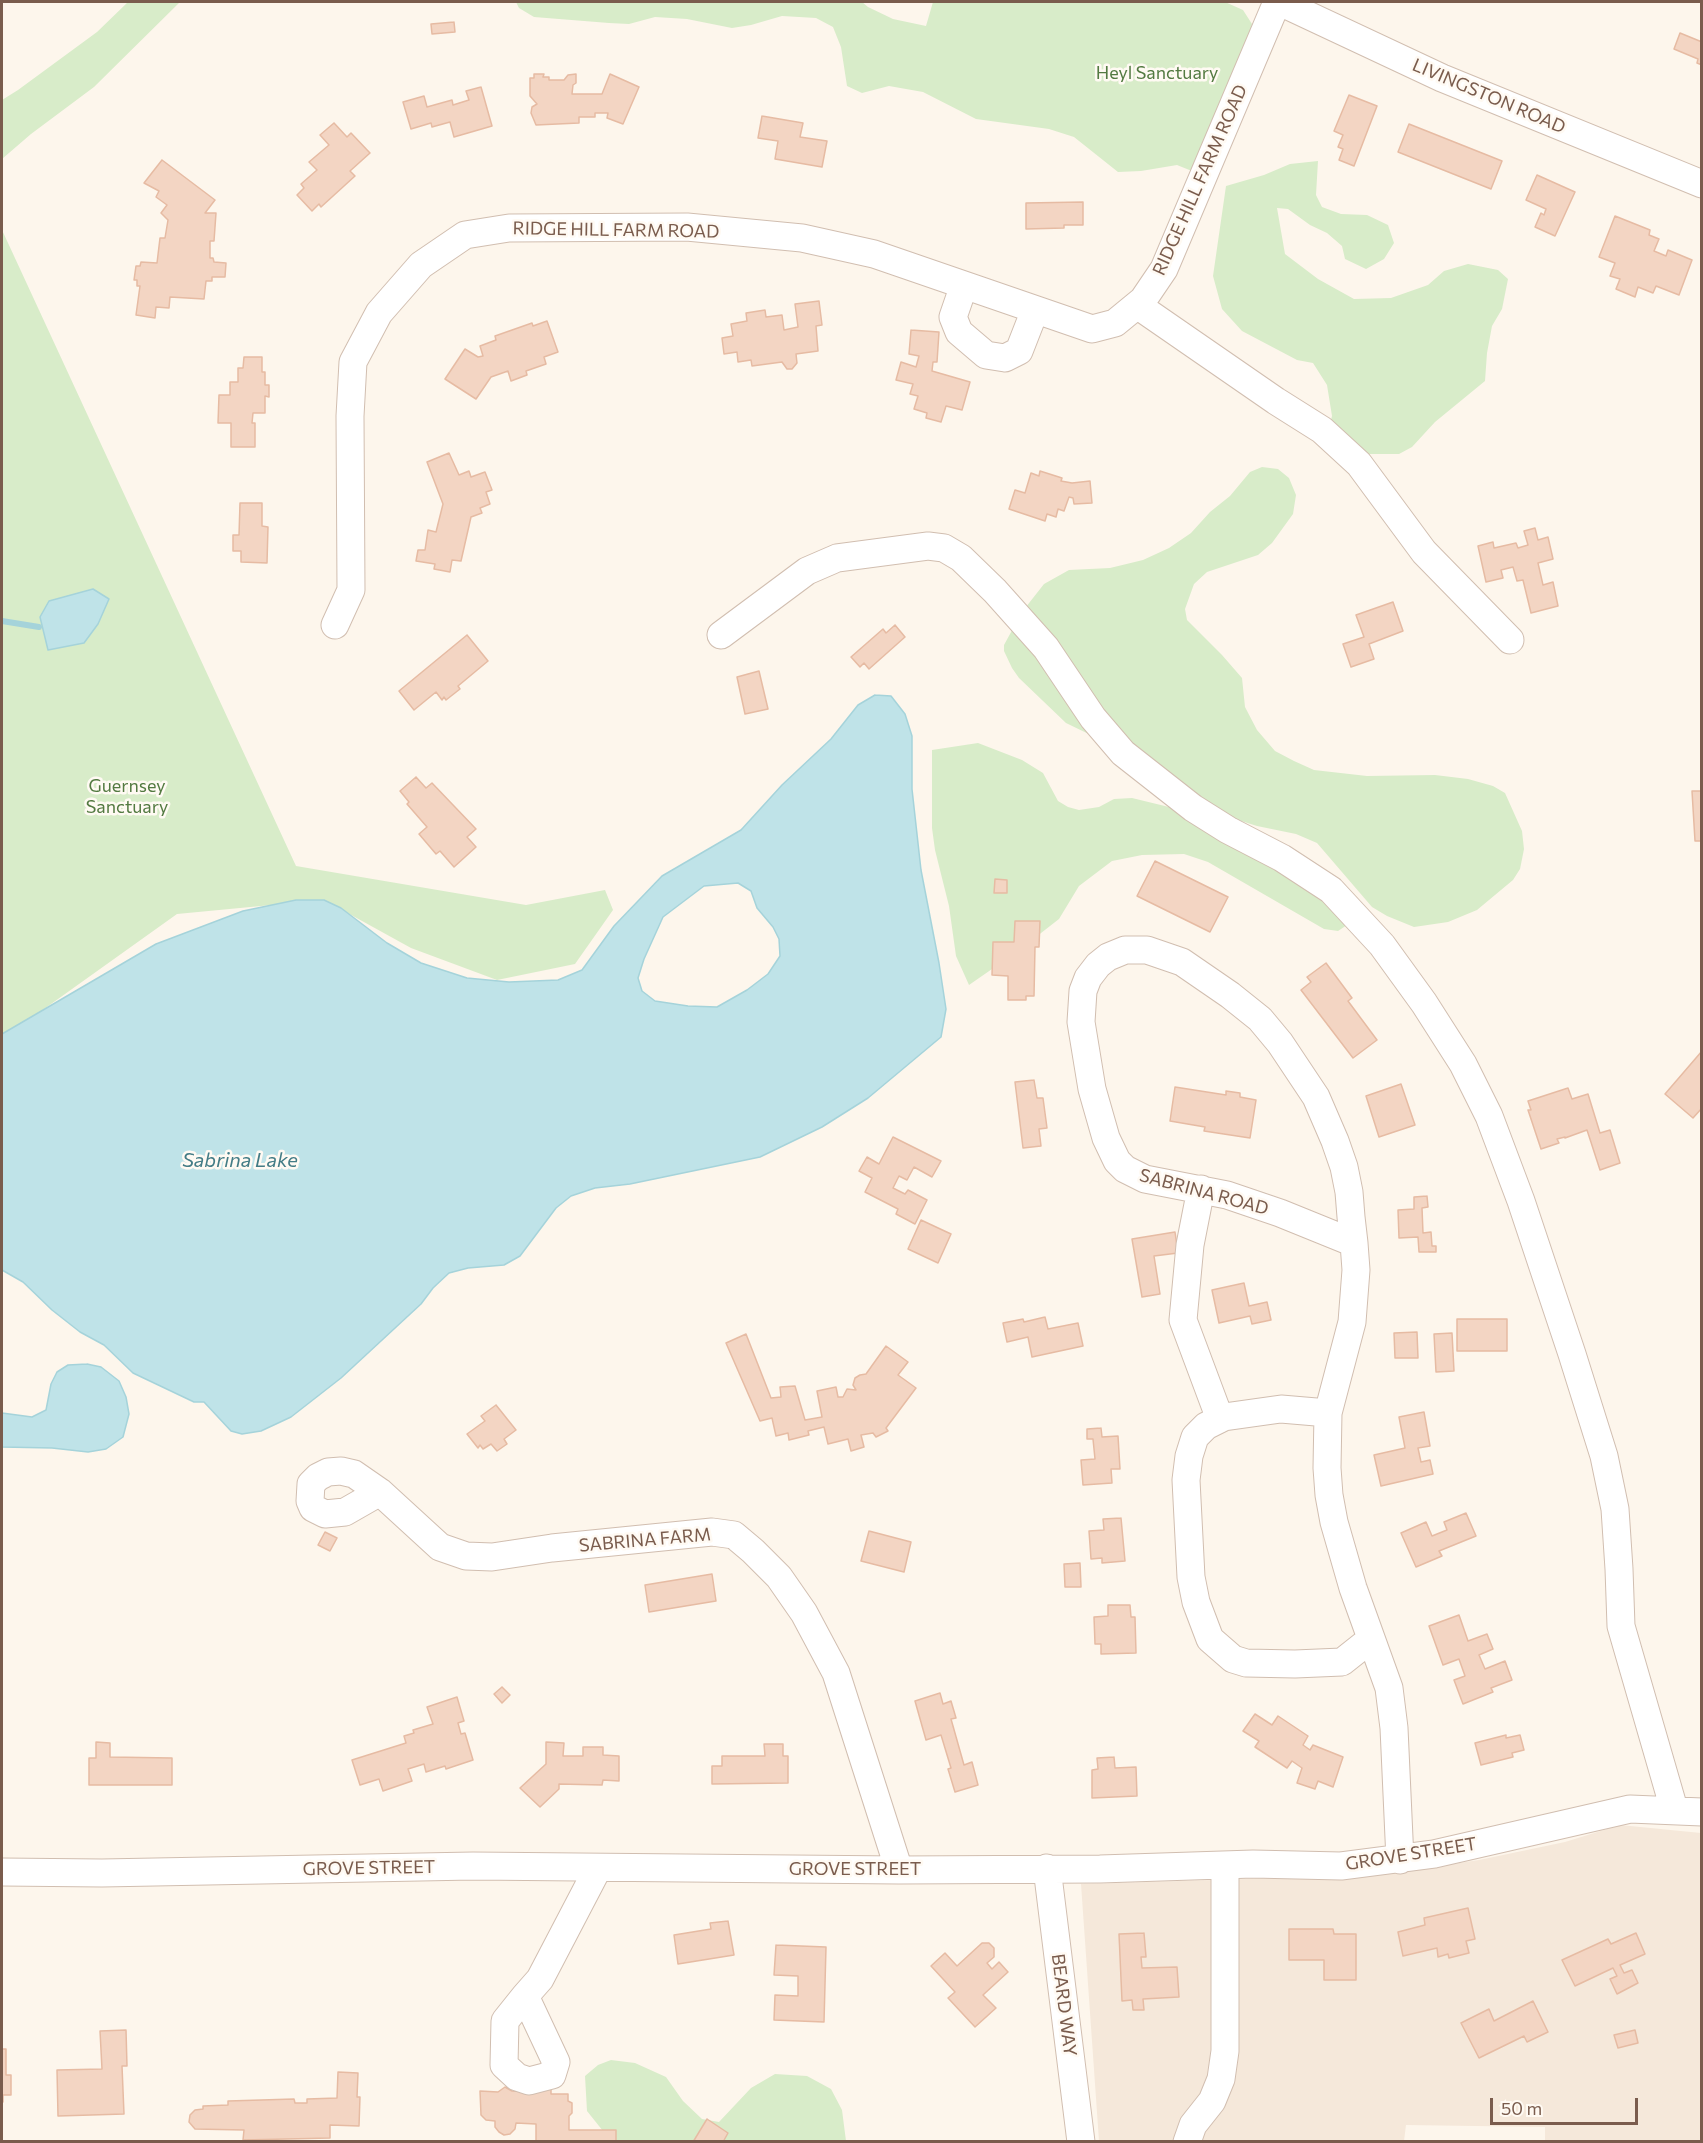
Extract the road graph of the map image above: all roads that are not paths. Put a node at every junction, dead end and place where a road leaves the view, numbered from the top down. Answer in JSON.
{"nodes":[{"id":1,"x":1278,"y":2,"type":"edge"},
{"id":2,"x":1701,"y":184,"type":"edge"},
{"id":3,"x":964,"y":285,"type":"junction"},
{"id":4,"x":1137,"y":305,"type":"junction"},
{"id":5,"x":1035,"y":310,"type":"junction"},
{"id":6,"x":335,"y":625,"type":"dead end"},
{"id":7,"x":721,"y":635,"type":"dead end"},
{"id":8,"x":1510,"y":640,"type":"dead end"},
{"id":9,"x":1201,"y":1190,"type":"junction"},
{"id":10,"x":1354,"y":1243,"type":"junction"},
{"id":11,"x":1328,"y":1413,"type":"junction"},
{"id":12,"x":1220,"y":1419,"type":"junction"},
{"id":13,"x":380,"y":1492,"type":"dead end"},
{"id":14,"x":1371,"y":1639,"type":"junction"},
{"id":15,"x":1341,"y":1662,"type":"junction"},
{"id":16,"x":1385,"y":1676,"type":"junction"},
{"id":17,"x":1674,"y":1809,"type":"junction"},
{"id":18,"x":1701,"y":1812,"type":"edge"},
{"id":19,"x":1400,"y":1860,"type":"junction"},
{"id":20,"x":1225,"y":1865,"type":"junction"},
{"id":21,"x":598,"y":1868,"type":"junction"},
{"id":22,"x":1047,"y":1868,"type":"junction"},
{"id":23,"x":899,"y":1870,"type":"junction"},
{"id":24,"x":2,"y":1872,"type":"edge"},
{"id":25,"x":525,"y":1996,"type":"dead end"},
{"id":26,"x":1081,"y":2142,"type":"edge"},
{"id":27,"x":1187,"y":2142,"type":"edge"}],
"edges":[{"from":1,"to":2,"type":"street","name":"LIVINGSTON ROAD"},
{"from":1,"to":4,"type":"street","name":"RIDGE HILL FARM ROAD"},
{"from":3,"to":5,"type":"street","name":"RIDGE HILL FARM ROAD"},
{"from":3,"to":5,"type":"street"},
{"from":3,"to":6,"type":"street","name":"RIDGE HILL FARM ROAD"},
{"from":4,"to":5,"type":"street","name":"RIDGE HILL FARM ROAD"},
{"from":4,"to":8,"type":"street"},
{"from":7,"to":17,"type":"street"},
{"from":9,"to":10,"type":"street","name":"SABRINA ROAD"},
{"from":9,"to":10,"type":"street","name":"SABRINA ROAD"},
{"from":9,"to":12,"type":"street"},
{"from":10,"to":11,"type":"street","name":"SABRINA ROAD"},
{"from":11,"to":12,"type":"street"},
{"from":11,"to":14,"type":"street","name":"SABRINA ROAD"},
{"from":12,"to":15,"type":"street"},
{"from":13,"to":23,"type":"street","name":"SABRINA FARM"},
{"from":14,"to":15,"type":"street"},
{"from":14,"to":16,"type":"street","name":"SABRINA ROAD"},
{"from":15,"to":16,"type":"street"},
{"from":16,"to":19,"type":"street","name":"SABRINA ROAD"},
{"from":17,"to":18,"type":"street","name":"GROVE STREET"},
{"from":17,"to":19,"type":"street","name":"GROVE STREET"},
{"from":19,"to":20,"type":"street","name":"GROVE STREET"},
{"from":20,"to":22,"type":"street","name":"GROVE STREET"},
{"from":20,"to":27,"type":"street"},
{"from":21,"to":23,"type":"street","name":"GROVE STREET"},
{"from":21,"to":24,"type":"street","name":"GROVE STREET"},
{"from":21,"to":25,"type":"street"},
{"from":22,"to":23,"type":"street","name":"GROVE STREET"},
{"from":22,"to":26,"type":"street","name":"BEARD WAY"}]}
